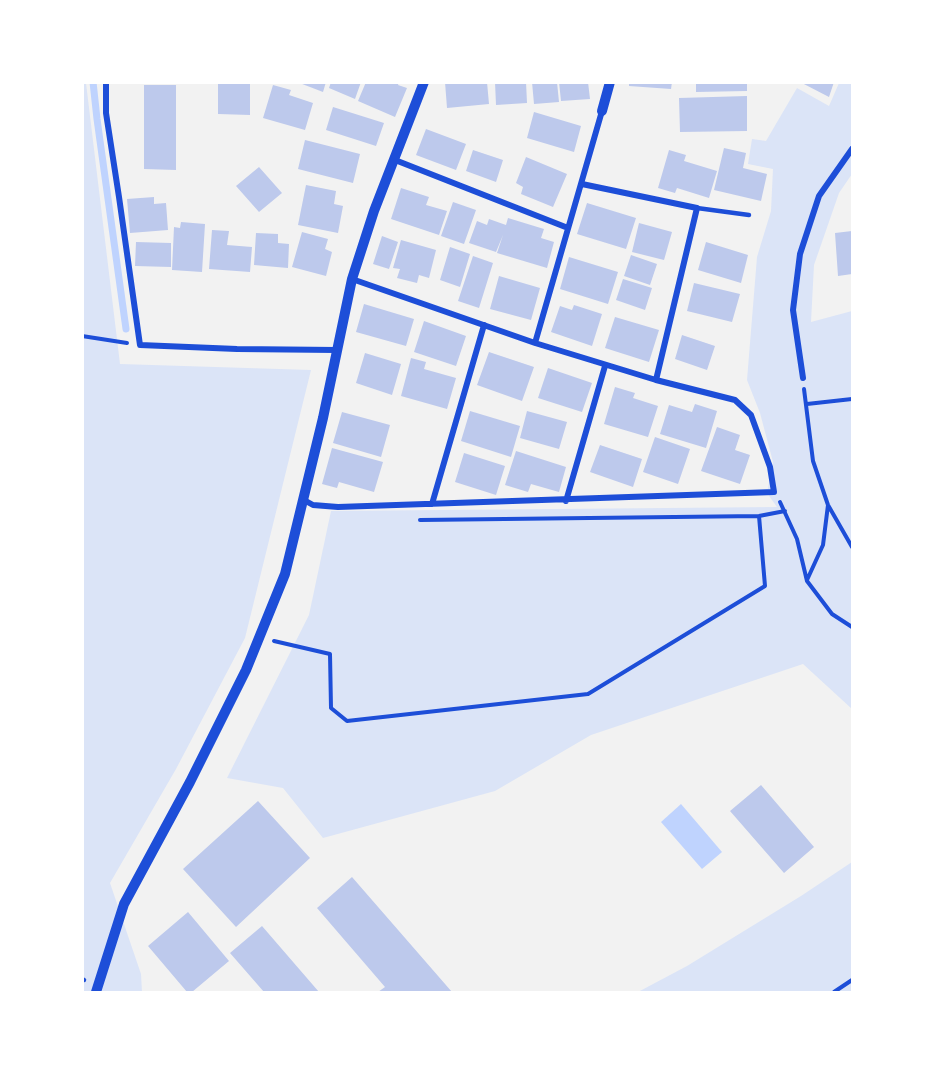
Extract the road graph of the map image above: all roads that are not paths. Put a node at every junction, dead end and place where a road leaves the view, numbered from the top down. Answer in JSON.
{"nodes":[{"id":1,"x":106,"y":82,"type":"edge"},
{"id":2,"x":424,"y":82,"type":"edge"},
{"id":3,"x":610,"y":82,"type":"edge"},
{"id":4,"x":602,"y":111,"type":"joint"},
{"id":5,"x":852,"y":149,"type":"edge"},
{"id":6,"x":395,"y":159,"type":"junction"},
{"id":7,"x":582,"y":184,"type":"junction"},
{"id":8,"x":698,"y":208,"type":"junction"},
{"id":9,"x":749,"y":215,"type":"dead end"},
{"id":10,"x":568,"y":228,"type":"junction"},
{"id":11,"x":352,"y":279,"type":"junction"},
{"id":12,"x":484,"y":325,"type":"junction"},
{"id":13,"x":535,"y":343,"type":"junction"},
{"id":14,"x":336,"y":350,"type":"junction"},
{"id":15,"x":605,"y":366,"type":"junction"},
{"id":16,"x":803,"y":378,"type":"road end"},
{"id":17,"x":656,"y":380,"type":"junction"},
{"id":18,"x":304,"y":500,"type":"junction"},
{"id":19,"x":566,"y":501,"type":"junction"},
{"id":20,"x":432,"y":504,"type":"junction"},
{"id":21,"x":97,"y":992,"type":"edge"},
{"id":22,"x":89,"y":993,"type":"edge"}],
"edges":[{"from":1,"to":14,"type":"street"},
{"from":2,"to":6,"type":"street"},
{"from":3,"to":4,"type":"street"},
{"from":4,"to":7,"type":"street"},
{"from":5,"to":16,"type":"street"},
{"from":6,"to":10,"type":"street"},
{"from":6,"to":11,"type":"street"},
{"from":7,"to":8,"type":"street"},
{"from":7,"to":10,"type":"street"},
{"from":8,"to":9,"type":"lane"},
{"from":8,"to":17,"type":"street"},
{"from":10,"to":13,"type":"street"},
{"from":11,"to":12,"type":"street"},
{"from":11,"to":14,"type":"street"},
{"from":12,"to":13,"type":"street"},
{"from":12,"to":20,"type":"street"},
{"from":13,"to":15,"type":"street"},
{"from":14,"to":18,"type":"street"},
{"from":15,"to":17,"type":"street"},
{"from":15,"to":19,"type":"street"},
{"from":17,"to":19,"type":"street"},
{"from":18,"to":20,"type":"street"},
{"from":18,"to":21,"type":"street"},
{"from":19,"to":20,"type":"street"},
{"from":21,"to":22,"type":"street"}]}
